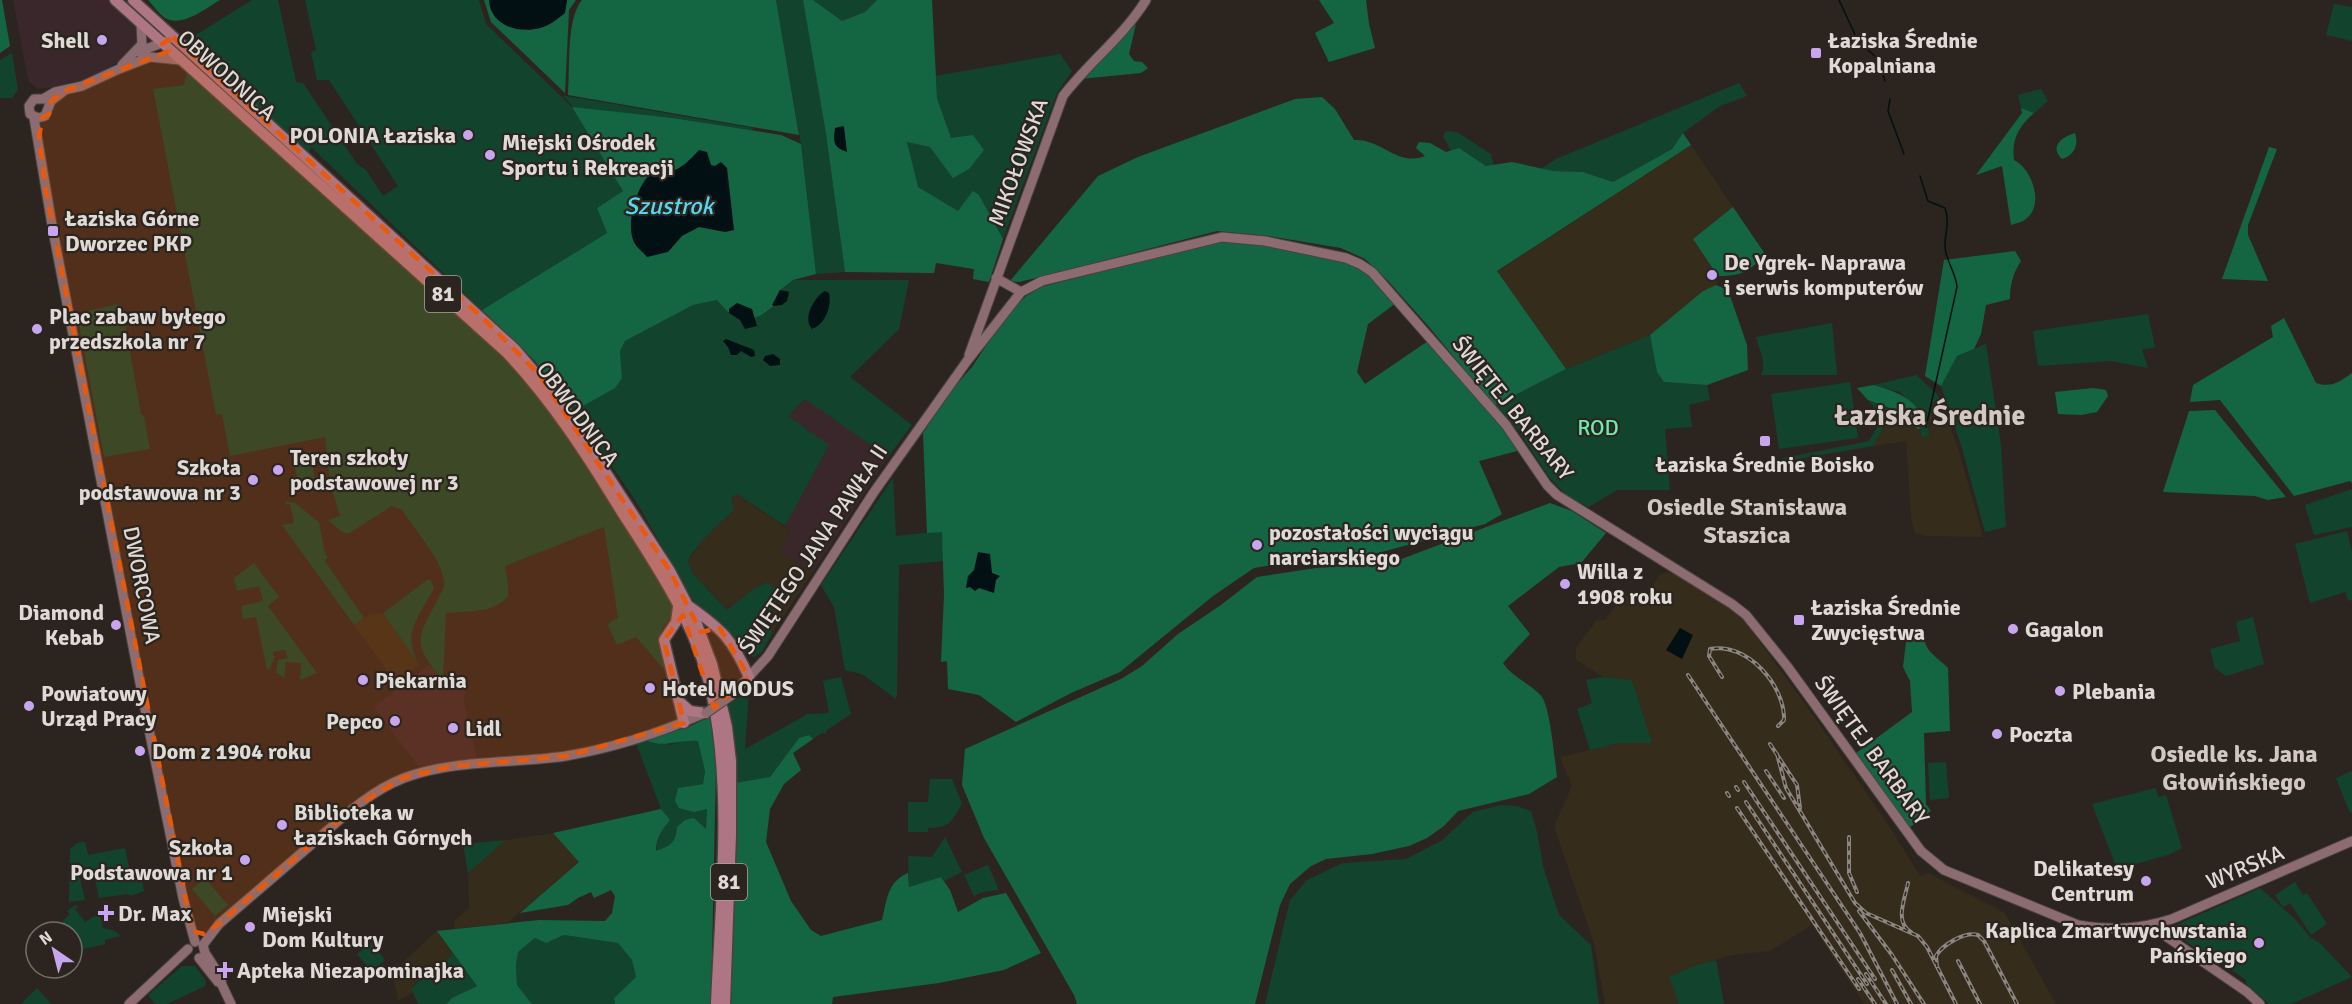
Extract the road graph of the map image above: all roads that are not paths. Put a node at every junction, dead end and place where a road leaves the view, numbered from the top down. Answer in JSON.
{"nodes":[{"id":1,"x":115,"y":0,"type":"edge"},
{"id":2,"x":133,"y":0,"type":"edge"},
{"id":3,"x":1146,"y":0,"type":"edge"},
{"id":4,"x":141,"y":25,"type":"junction"},
{"id":5,"x":173,"y":37,"type":"junction"},
{"id":6,"x":162,"y":44,"type":"junction"},
{"id":7,"x":136,"y":52,"type":"junction"},
{"id":8,"x":150,"y":57,"type":"junction"},
{"id":9,"x":180,"y":60,"type":"junction"},
{"id":10,"x":118,"y":69,"type":"junction"},
{"id":11,"x":46,"y":102,"type":"junction"},
{"id":12,"x":38,"y":118,"type":"junction"},
{"id":13,"x":996,"y":278,"type":"junction"},
{"id":14,"x":1021,"y":292,"type":"junction"},
{"id":15,"x":967,"y":361,"type":"junction"},
{"id":16,"x":684,"y":605,"type":"junction"},
{"id":17,"x":672,"y":627,"type":"junction"},
{"id":18,"x":720,"y":628,"type":"junction"},
{"id":19,"x":692,"y":633,"type":"junction"},
{"id":20,"x":704,"y":640,"type":"junction"},
{"id":21,"x":753,"y":674,"type":"junction"},
{"id":22,"x":680,"y":702,"type":"junction"},
{"id":23,"x":706,"y":713,"type":"junction"},
{"id":24,"x":684,"y":723,"type":"junction"},
{"id":25,"x":2352,"y":841,"type":"edge"},
{"id":26,"x":183,"y":898,"type":"junction"},
{"id":27,"x":2166,"y":921,"type":"junction"},
{"id":28,"x":2151,"y":926,"type":"junction"},
{"id":29,"x":197,"y":947,"type":"junction"},
{"id":30,"x":2190,"y":953,"type":"junction"},
{"id":31,"x":129,"y":1004,"type":"edge"},
{"id":32,"x":231,"y":1004,"type":"edge"},
{"id":33,"x":716,"y":1004,"type":"edge"},
{"id":34,"x":725,"y":1004,"type":"edge"},
{"id":35,"x":2260,"y":1004,"type":"edge"}],
"edges":[{"from":1,"to":4,"type":"main road","name":"OBWODNICA","number":"81"},
{"from":2,"to":5,"type":"main road","name":"OBWODNICA","number":"81"},
{"from":3,"to":13,"type":"street","name":"MIKOŁOWSKA"},
{"from":4,"to":6,"type":"main road","name":"OBWODNICA","number":"81"},
{"from":4,"to":7,"type":"street"},
{"from":5,"to":6,"type":"street"},
{"from":5,"to":16,"type":"main road","name":"OBWODNICA","number":"81"},
{"from":6,"to":7,"type":"street"},
{"from":6,"to":8,"type":"street"},
{"from":6,"to":9,"type":"main road","name":"OBWODNICA","number":"81"},
{"from":7,"to":10,"type":"street"},
{"from":8,"to":9,"type":"street"},
{"from":8,"to":10,"type":"street"},
{"from":9,"to":16,"type":"main road","name":"OBWODNICA","number":"81"},
{"from":10,"to":11,"type":"street"},
{"from":11,"to":12,"type":"street"},
{"from":11,"to":12,"type":"street"},
{"from":12,"to":26,"type":"street","name":"DWORCOWA"},
{"from":13,"to":14,"type":"street"},
{"from":13,"to":15,"type":"street","name":"MIKOŁOWSKA"},
{"from":14,"to":15,"type":"street","name":"ŚWIĘTEJ BARBARY"},
{"from":14,"to":28,"type":"street","name":"ŚWIĘTEJ BARBARY"},
{"from":15,"to":21,"type":"street","name":"ŚWIĘTEGO JANA PAWŁA II"},
{"from":16,"to":17,"type":"main road"},
{"from":16,"to":18,"type":"main road"},
{"from":16,"to":19,"type":"main road","name":"OBWODNICA","number":"81"},
{"from":16,"to":20,"type":"main road","name":"OBWODNICA","number":"81"},
{"from":17,"to":19,"type":"main road"},
{"from":17,"to":22,"type":"main road"},
{"from":18,"to":20,"type":"main road"},
{"from":18,"to":21,"type":"main road"},
{"from":19,"to":33,"type":"main road","name":"OBWODNICA","number":"81"},
{"from":20,"to":34,"type":"main road","name":"OBWODNICA","number":"81"},
{"from":21,"to":23,"type":"street","name":"ŚWIĘTEGO JANA PAWŁA II","bridge":true},
{"from":22,"to":23,"type":"main road"},
{"from":22,"to":24,"type":"main road"},
{"from":23,"to":24,"type":"street","name":"ŚWIĘTEGO JANA PAWŁA II"},
{"from":24,"to":29,"type":"street","name":"ŚWIĘTEGO JANA PAWŁA II"},
{"from":25,"to":27,"type":"street","name":"WYRSKA"},
{"from":26,"to":29,"type":"street","name":"DWORCOWA"},
{"from":26,"to":29,"type":"street","name":"DWORCOWA"},
{"from":27,"to":28,"type":"street","name":"WYRSKA"},
{"from":27,"to":30,"type":"street"},
{"from":28,"to":30,"type":"street"},
{"from":29,"to":31,"type":"street","name":"ŚWIĘTEGO JANA PAWŁA II"},
{"from":29,"to":32,"type":"street"},
{"from":30,"to":35,"type":"street"}]}
